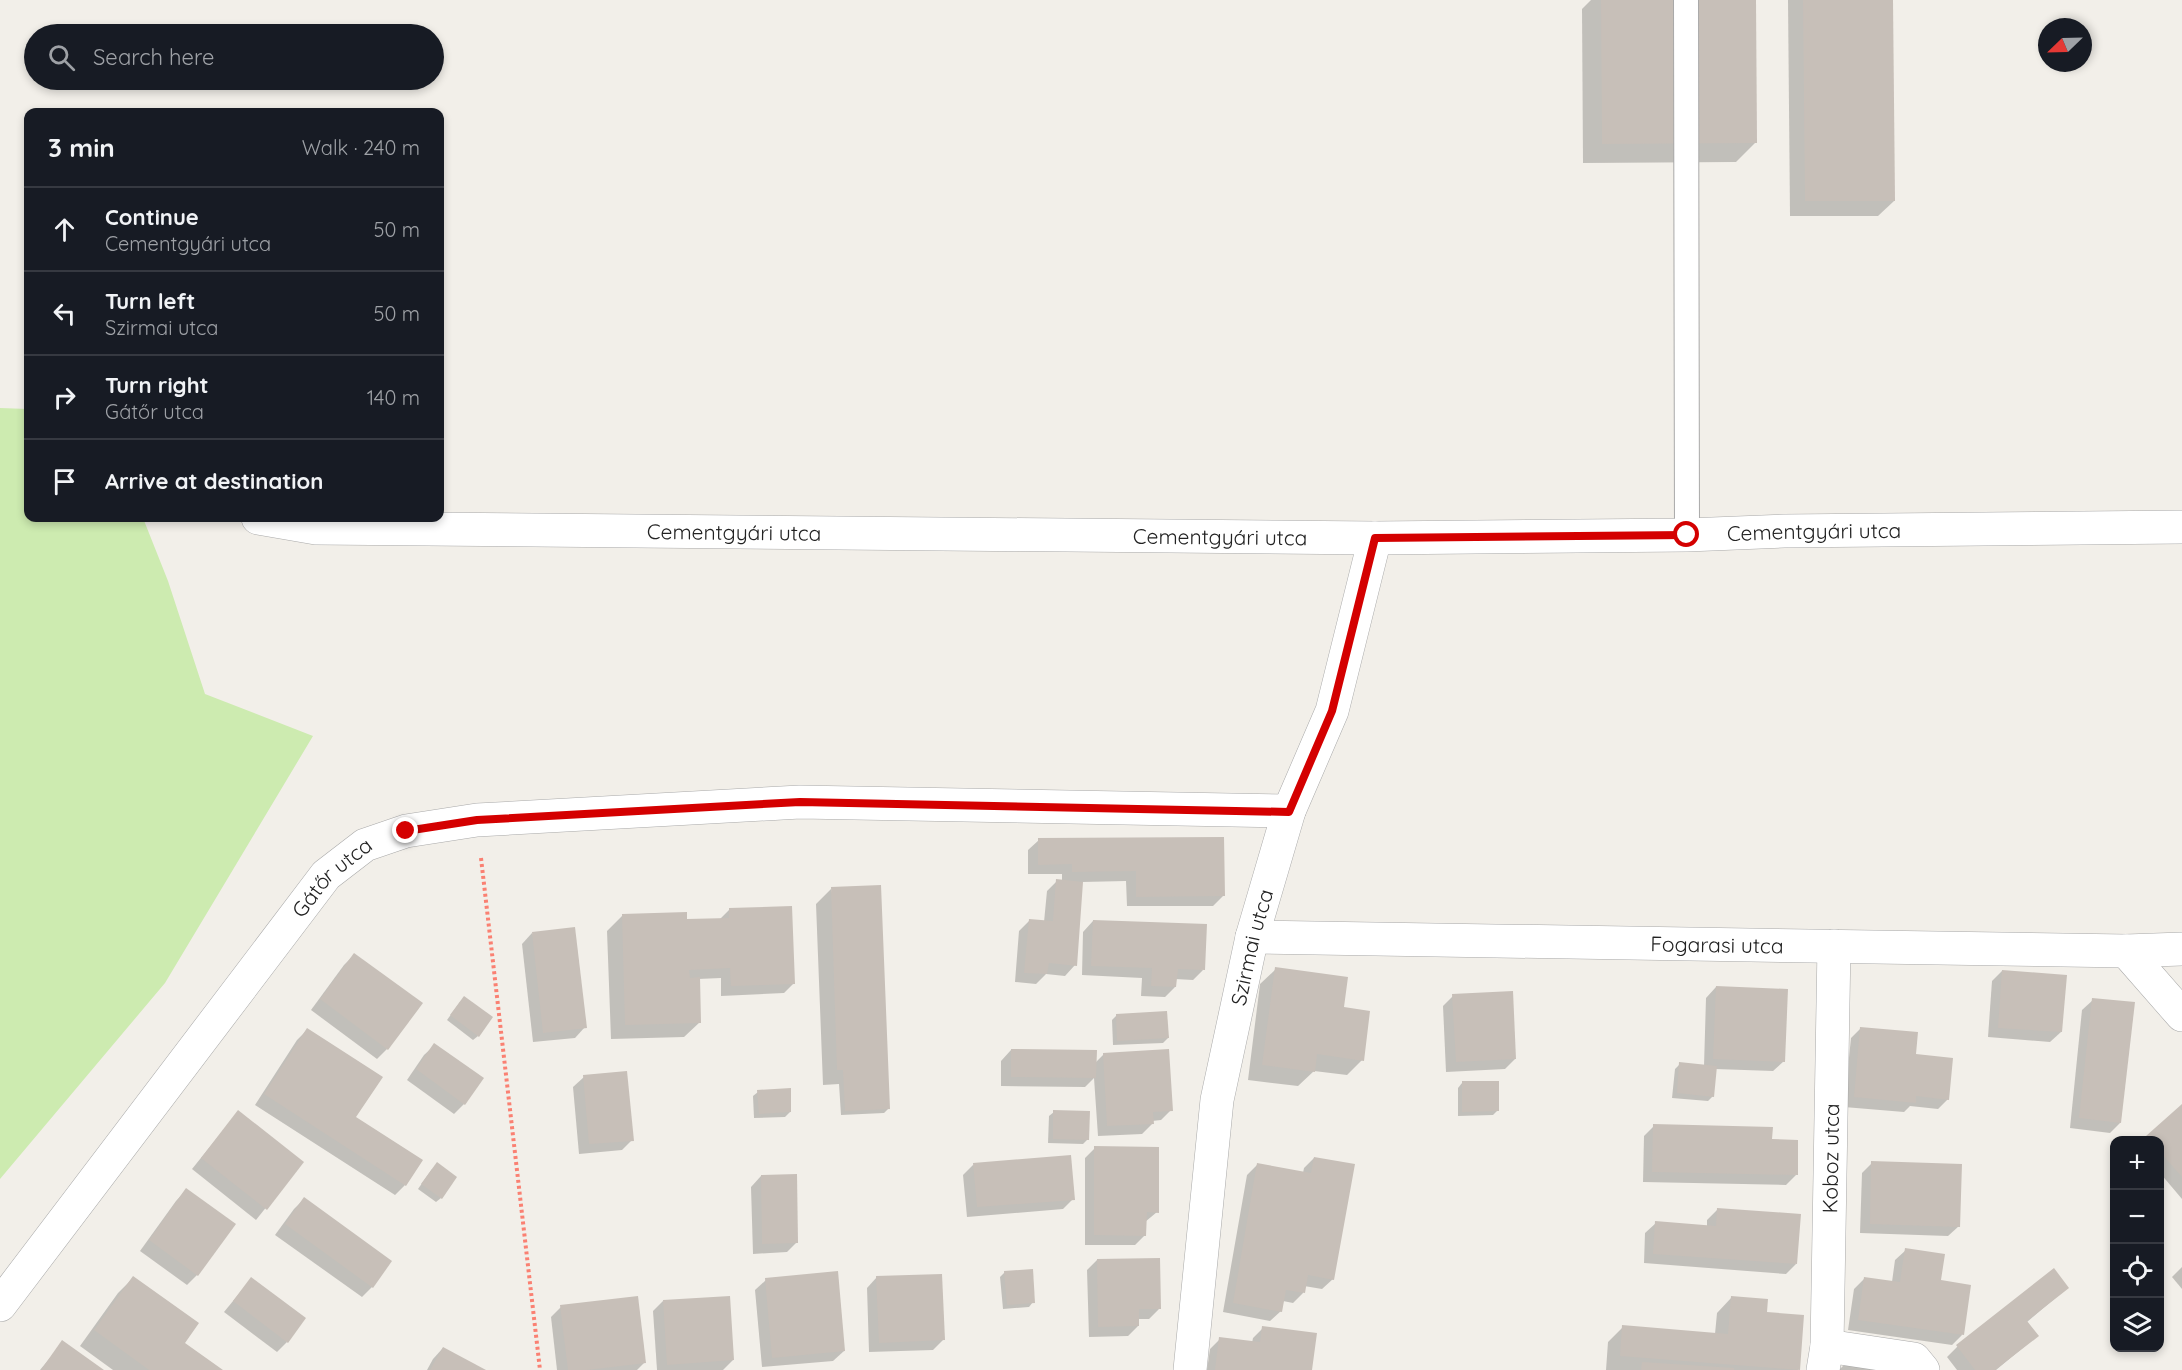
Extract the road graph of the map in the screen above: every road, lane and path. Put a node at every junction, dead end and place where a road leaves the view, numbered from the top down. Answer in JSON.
{"nodes":[{"id":1,"x":1686,"y":0,"type":"edge"},
{"id":2,"x":281,"y":522,"type":"edge"},
{"id":3,"x":2182,"y":527,"type":"edge"},
{"id":4,"x":1687,"y":535,"type":"junction"},
{"id":5,"x":1375,"y":538,"type":"junction"},
{"id":6,"x":1289,"y":812,"type":"junction"},
{"id":7,"x":477,"y":820,"type":"junction"},
{"id":8,"x":1252,"y":937,"type":"junction"},
{"id":9,"x":1834,"y":946,"type":"junction"},
{"id":10,"x":2182,"y":949,"type":"edge"},
{"id":11,"x":2127,"y":951,"type":"junction"},
{"id":12,"x":2182,"y":1015,"type":"edge"},
{"id":13,"x":0,"y":1305,"type":"edge"},
{"id":14,"x":1825,"y":1358,"type":"edge"},
{"id":15,"x":540,"y":1370,"type":"edge"},
{"id":16,"x":1190,"y":1370,"type":"edge"},
{"id":17,"x":1923,"y":1370,"type":"edge"}],
"edges":[{"from":1,"to":4,"type":"lane"},
{"from":2,"to":5,"type":"street","name":"Cementgyári utca"},
{"from":3,"to":4,"type":"street","name":"Cementgyári utca"},
{"from":4,"to":5,"type":"street","name":"Cementgyári utca"},
{"from":5,"to":6,"type":"street","name":"Szirmai utca"},
{"from":6,"to":7,"type":"street","name":"Gátőr utca"},
{"from":6,"to":8,"type":"street","name":"Szirmai utca"},
{"from":7,"to":13,"type":"street","name":"Gátőr utca"},
{"from":7,"to":15,"type":"path"},
{"from":8,"to":9,"type":"street","name":"Fogarasi utca"},
{"from":8,"to":16,"type":"street","name":"Szirmai utca"},
{"from":9,"to":11,"type":"street","name":"Fogarasi utca"},
{"from":9,"to":14,"type":"street","name":"Koboz utca"},
{"from":10,"to":11,"type":"street","name":"Fogarasi utca"},
{"from":11,"to":12,"type":"street"},
{"from":14,"to":17,"type":"street"}]}
